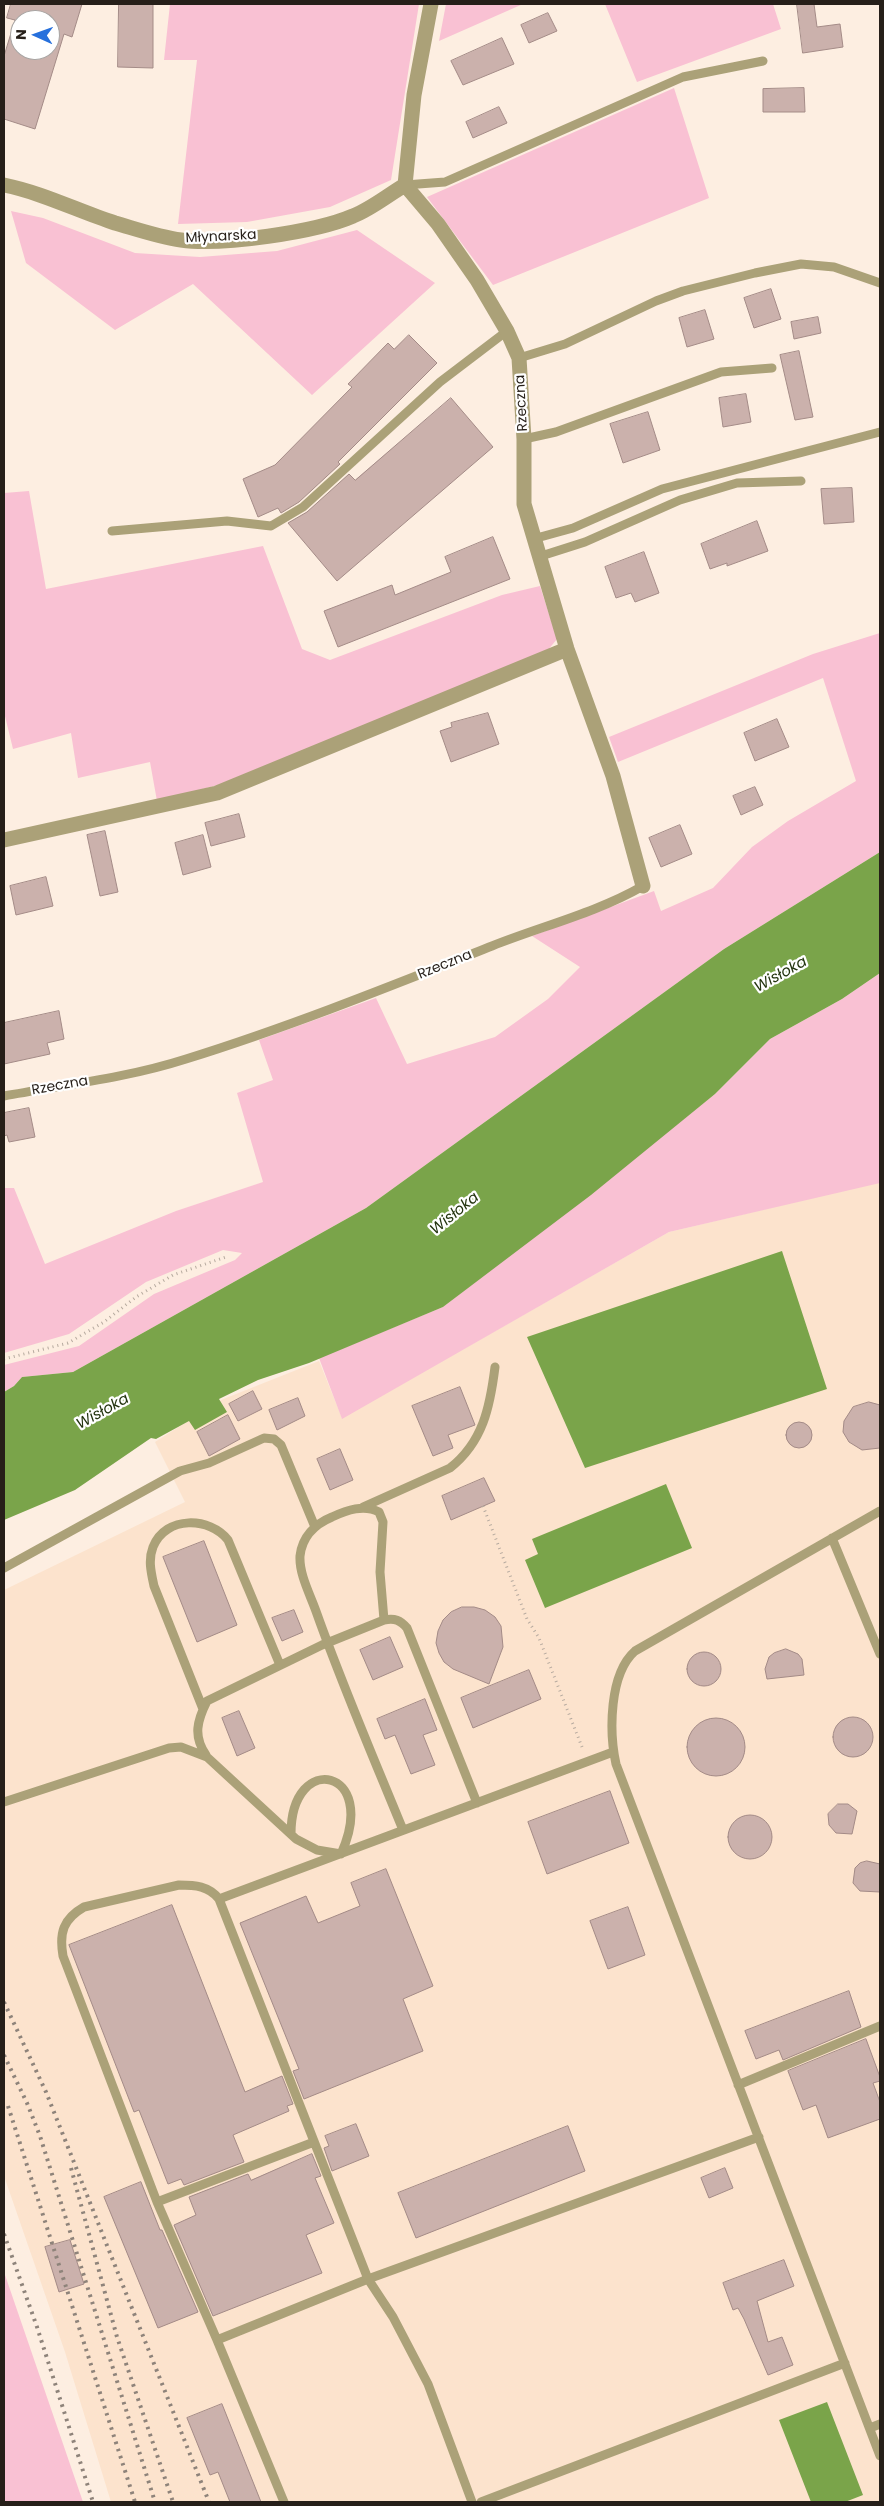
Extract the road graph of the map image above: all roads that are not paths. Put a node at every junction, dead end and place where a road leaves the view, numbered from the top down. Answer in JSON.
{"nodes":[{"id":1,"x":431,"y":4,"type":"edge"},
{"id":2,"x":763,"y":60,"type":"dead end"},
{"id":3,"x":4,"y":185,"type":"edge"},
{"id":4,"x":405,"y":185,"type":"junction"},
{"id":5,"x":880,"y":283,"type":"edge"},
{"id":6,"x":507,"y":331,"type":"junction"},
{"id":7,"x":519,"y":358,"type":"junction"},
{"id":8,"x":772,"y":368,"type":"dead end"},
{"id":9,"x":880,"y":432,"type":"edge"},
{"id":10,"x":524,"y":438,"type":"junction"},
{"id":11,"x":800,"y":481,"type":"dead end"},
{"id":12,"x":112,"y":531,"type":"dead end"},
{"id":13,"x":533,"y":538,"type":"junction"},
{"id":14,"x":538,"y":557,"type":"junction"},
{"id":15,"x":567,"y":649,"type":"junction"},
{"id":16,"x":4,"y":840,"type":"edge"},
{"id":17,"x":643,"y":886,"type":"joint"},
{"id":18,"x":4,"y":1096,"type":"edge"},
{"id":19,"x":495,"y":1367,"type":"dead end"},
{"id":20,"x":360,"y":1508,"type":"junction"},
{"id":21,"x":880,"y":1511,"type":"edge"},
{"id":22,"x":315,"y":1527,"type":"junction"},
{"id":23,"x":832,"y":1538,"type":"junction"},
{"id":24,"x":4,"y":1568,"type":"edge"},
{"id":25,"x":384,"y":1620,"type":"junction"},
{"id":26,"x":328,"y":1643,"type":"junction"},
{"id":27,"x":880,"y":1654,"type":"edge"},
{"id":28,"x":280,"y":1665,"type":"junction"},
{"id":29,"x":203,"y":1709,"type":"junction"},
{"id":30,"x":613,"y":1752,"type":"junction"},
{"id":31,"x":207,"y":1757,"type":"junction"},
{"id":32,"x":4,"y":1802,"type":"edge"},
{"id":33,"x":477,"y":1803,"type":"junction"},
{"id":34,"x":403,"y":1830,"type":"junction"},
{"id":35,"x":291,"y":1834,"type":"junction"},
{"id":36,"x":341,"y":1854,"type":"junction"},
{"id":37,"x":220,"y":1900,"type":"junction"},
{"id":38,"x":880,"y":2026,"type":"edge"},
{"id":39,"x":738,"y":2085,"type":"junction"},
{"id":40,"x":759,"y":2137,"type":"junction"},
{"id":41,"x":314,"y":2142,"type":"junction"},
{"id":42,"x":157,"y":2202,"type":"junction"},
{"id":43,"x":368,"y":2279,"type":"junction"},
{"id":44,"x":217,"y":2340,"type":"junction"},
{"id":45,"x":845,"y":2363,"type":"junction"},
{"id":46,"x":880,"y":2424,"type":"edge"},
{"id":47,"x":870,"y":2428,"type":"junction"},
{"id":48,"x":880,"y":2456,"type":"edge"},
{"id":49,"x":284,"y":2502,"type":"edge"},
{"id":50,"x":472,"y":2502,"type":"edge"},
{"id":51,"x":481,"y":2502,"type":"edge"}],
"edges":[{"from":1,"to":4,"type":"street"},
{"from":2,"to":4,"type":"lane","name":"Młynarska"},
{"from":3,"to":4,"type":"street","name":"Młynarska"},
{"from":4,"to":6,"type":"street","name":"Rzeczna"},
{"from":5,"to":7,"type":"lane"},
{"from":6,"to":7,"type":"street","name":"Rzeczna"},
{"from":6,"to":12,"type":"lane"},
{"from":7,"to":10,"type":"street","name":"Rzeczna"},
{"from":8,"to":10,"type":"lane"},
{"from":9,"to":13,"type":"lane"},
{"from":10,"to":13,"type":"street","name":"Rzeczna"},
{"from":11,"to":14,"type":"lane"},
{"from":13,"to":14,"type":"street","name":"Rzeczna"},
{"from":14,"to":15,"type":"street","name":"Rzeczna"},
{"from":15,"to":16,"type":"street"},
{"from":15,"to":17,"type":"street","name":"Rzeczna"},
{"from":17,"to":18,"type":"lane","name":"Rzeczna"},
{"from":19,"to":20,"type":"lane"},
{"from":20,"to":22,"type":"lane"},
{"from":20,"to":25,"type":"lane"},
{"from":21,"to":23,"type":"lane"},
{"from":22,"to":24,"type":"lane"},
{"from":22,"to":26,"type":"lane"},
{"from":23,"to":27,"type":"lane"},
{"from":23,"to":30,"type":"lane"},
{"from":25,"to":26,"type":"lane"},
{"from":25,"to":33,"type":"lane"},
{"from":26,"to":28,"type":"lane"},
{"from":26,"to":34,"type":"lane"},
{"from":28,"to":29,"type":"lane"},
{"from":28,"to":29,"type":"lane"},
{"from":29,"to":31,"type":"lane"},
{"from":30,"to":33,"type":"lane"},
{"from":30,"to":39,"type":"lane"},
{"from":31,"to":32,"type":"lane"},
{"from":31,"to":35,"type":"lane"},
{"from":33,"to":34,"type":"lane"},
{"from":34,"to":36,"type":"lane"},
{"from":35,"to":36,"type":"lane"},
{"from":35,"to":36,"type":"lane"},
{"from":36,"to":37,"type":"lane"},
{"from":37,"to":41,"type":"lane"},
{"from":37,"to":42,"type":"lane"},
{"from":38,"to":39,"type":"lane"},
{"from":39,"to":40,"type":"lane"},
{"from":40,"to":43,"type":"lane"},
{"from":40,"to":45,"type":"lane"},
{"from":41,"to":42,"type":"lane"},
{"from":41,"to":43,"type":"lane"},
{"from":42,"to":44,"type":"lane"},
{"from":43,"to":44,"type":"lane"},
{"from":43,"to":50,"type":"lane"},
{"from":44,"to":49,"type":"lane"},
{"from":45,"to":47,"type":"lane"},
{"from":45,"to":51,"type":"lane"},
{"from":46,"to":47,"type":"lane"},
{"from":47,"to":48,"type":"lane"}]}
